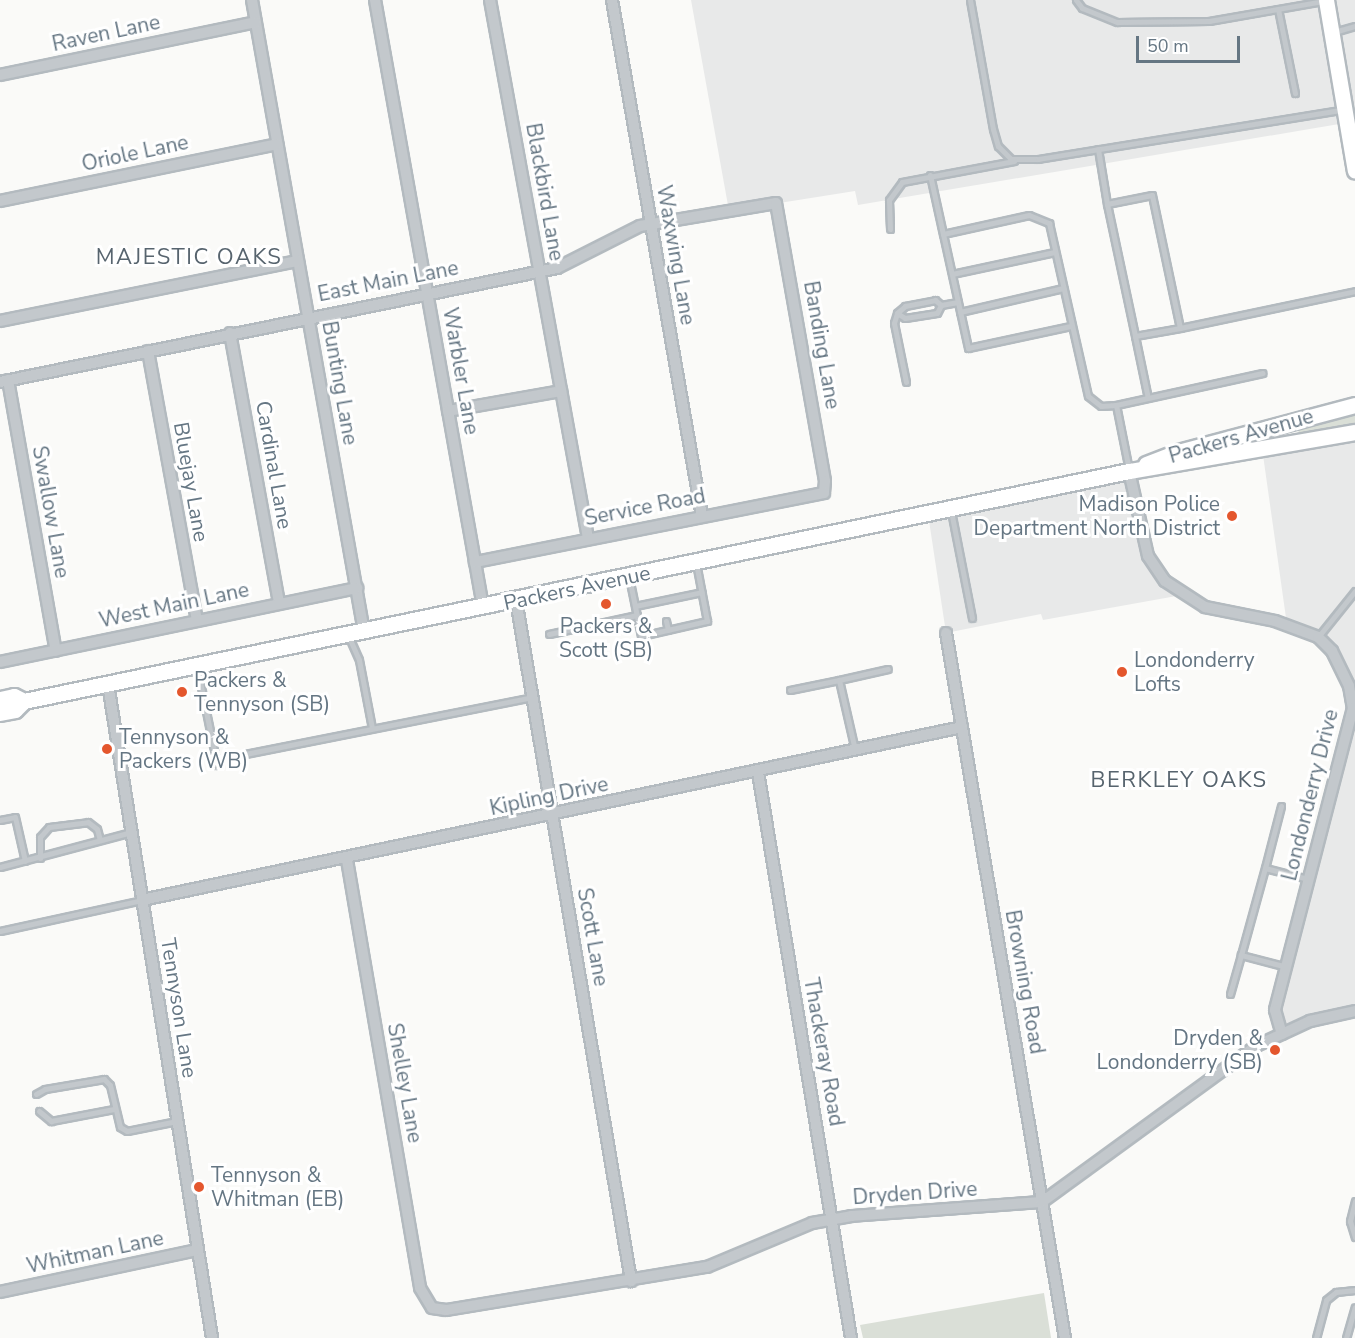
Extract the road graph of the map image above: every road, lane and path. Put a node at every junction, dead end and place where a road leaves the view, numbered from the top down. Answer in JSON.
{"nodes":[{"id":1,"x":252,"y":0,"type":"edge"},
{"id":2,"x":375,"y":0,"type":"edge"},
{"id":3,"x":490,"y":0,"type":"edge"},
{"id":4,"x":612,"y":0,"type":"edge"},
{"id":5,"x":970,"y":0,"type":"edge"},
{"id":6,"x":1076,"y":0,"type":"edge"},
{"id":7,"x":1326,"y":0,"type":"edge"},
{"id":8,"x":1278,"y":9,"type":"junction"},
{"id":9,"x":256,"y":22,"type":"junction"},
{"id":10,"x":1355,"y":26,"type":"edge"},
{"id":11,"x":1331,"y":32,"type":"junction"},
{"id":12,"x":0,"y":75,"type":"edge"},
{"id":13,"x":1295,"y":93,"type":"dead end"},
{"id":14,"x":1343,"y":109,"type":"junction"},
{"id":15,"x":277,"y":144,"type":"junction"},
{"id":16,"x":1098,"y":149,"type":"junction"},
{"id":17,"x":1017,"y":161,"type":"junction"},
{"id":18,"x":1355,"y":171,"type":"edge"},
{"id":19,"x":930,"y":175,"type":"junction"},
{"id":20,"x":0,"y":201,"type":"edge"},
{"id":21,"x":776,"y":203,"type":"joint"},
{"id":22,"x":1107,"y":204,"type":"junction"},
{"id":23,"x":650,"y":224,"type":"junction"},
{"id":24,"x":890,"y":229,"type":"dead end"},
{"id":25,"x":943,"y":234,"type":"junction"},
{"id":26,"x":1055,"y":252,"type":"junction"},
{"id":27,"x":298,"y":261,"type":"junction"},
{"id":28,"x":539,"y":272,"type":"junction"},
{"id":29,"x":952,"y":274,"type":"junction"},
{"id":30,"x":1063,"y":288,"type":"junction"},
{"id":31,"x":1355,"y":291,"type":"edge"},
{"id":32,"x":428,"y":293,"type":"junction"},
{"id":33,"x":958,"y":302,"type":"junction"},
{"id":34,"x":941,"y":306,"type":"junction"},
{"id":35,"x":960,"y":312,"type":"junction"},
{"id":36,"x":897,"y":313,"type":"junction"},
{"id":37,"x":308,"y":317,"type":"junction"},
{"id":38,"x":0,"y":321,"type":"edge"},
{"id":39,"x":1071,"y":326,"type":"junction"},
{"id":40,"x":1180,"y":328,"type":"junction"},
{"id":41,"x":230,"y":333,"type":"junction"},
{"id":42,"x":1135,"y":336,"type":"junction"},
{"id":43,"x":148,"y":351,"type":"junction"},
{"id":44,"x":1263,"y":373,"type":"dead end"},
{"id":45,"x":4,"y":381,"type":"edge"},
{"id":46,"x":906,"y":382,"type":"dead end"},
{"id":47,"x":561,"y":391,"type":"junction"},
{"id":48,"x":1148,"y":398,"type":"junction"},
{"id":49,"x":1116,"y":405,"type":"junction"},
{"id":50,"x":1355,"y":405,"type":"edge"},
{"id":51,"x":448,"y":411,"type":"junction"},
{"id":52,"x":1355,"y":432,"type":"edge"},
{"id":53,"x":1129,"y":471,"type":"junction"},
{"id":54,"x":824,"y":493,"type":"joint"},
{"id":55,"x":950,"y":509,"type":"junction"},
{"id":56,"x":702,"y":516,"type":"junction"},
{"id":57,"x":588,"y":538,"type":"junction"},
{"id":58,"x":475,"y":562,"type":"junction"},
{"id":59,"x":696,"y":563,"type":"junction"},
{"id":60,"x":629,"y":576,"type":"junction"},
{"id":61,"x":357,"y":588,"type":"junction"},
{"id":62,"x":1355,"y":591,"type":"edge"},
{"id":63,"x":702,"y":592,"type":"junction"},
{"id":64,"x":516,"y":600,"type":"junction"},
{"id":65,"x":279,"y":603,"type":"junction"},
{"id":66,"x":635,"y":606,"type":"junction"},
{"id":67,"x":483,"y":607,"type":"junction"},
{"id":68,"x":637,"y":615,"type":"junction"},
{"id":69,"x":683,"y":618,"type":"dead end"},
{"id":70,"x":972,"y":618,"type":"dead end"},
{"id":71,"x":197,"y":620,"type":"junction"},
{"id":72,"x":666,"y":621,"type":"dead end"},
{"id":73,"x":684,"y":627,"type":"junction"},
{"id":74,"x":668,"y":630,"type":"junction"},
{"id":75,"x":364,"y":632,"type":"junction"},
{"id":76,"x":946,"y":633,"type":"dead end"},
{"id":77,"x":549,"y":634,"type":"dead end"},
{"id":78,"x":348,"y":635,"type":"junction"},
{"id":79,"x":1318,"y":637,"type":"junction"},
{"id":80,"x":56,"y":651,"type":"junction"},
{"id":81,"x":0,"y":662,"type":"edge"},
{"id":82,"x":197,"y":667,"type":"junction"},
{"id":83,"x":888,"y":669,"type":"dead end"},
{"id":84,"x":839,"y":680,"type":"junction"},
{"id":85,"x":108,"y":684,"type":"junction"},
{"id":86,"x":790,"y":690,"type":"dead end"},
{"id":87,"x":532,"y":697,"type":"junction"},
{"id":88,"x":0,"y":699,"type":"edge"},
{"id":89,"x":24,"y":701,"type":"junction"},
{"id":90,"x":0,"y":713,"type":"edge"},
{"id":91,"x":962,"y":727,"type":"junction"},
{"id":92,"x":372,"y":728,"type":"junction"},
{"id":93,"x":855,"y":751,"type":"junction"},
{"id":94,"x":245,"y":754,"type":"dead end"},
{"id":95,"x":217,"y":765,"type":"dead end"},
{"id":96,"x":758,"y":772,"type":"junction"},
{"id":97,"x":1281,"y":806,"type":"dead end"},
{"id":98,"x":552,"y":815,"type":"junction"},
{"id":99,"x":0,"y":820,"type":"edge"},
{"id":100,"x":132,"y":832,"type":"junction"},
{"id":101,"x":100,"y":840,"type":"junction"},
{"id":102,"x":40,"y":858,"type":"junction"},
{"id":103,"x":347,"y":860,"type":"junction"},
{"id":104,"x":25,"y":861,"type":"junction"},
{"id":105,"x":0,"y":867,"type":"edge"},
{"id":106,"x":1265,"y":868,"type":"junction"},
{"id":107,"x":1310,"y":879,"type":"junction"},
{"id":108,"x":142,"y":900,"type":"junction"},
{"id":109,"x":0,"y":931,"type":"edge"},
{"id":110,"x":1241,"y":955,"type":"junction"},
{"id":111,"x":1287,"y":967,"type":"junction"},
{"id":112,"x":1230,"y":994,"type":"dead end"},
{"id":113,"x":1355,"y":1011,"type":"edge"},
{"id":114,"x":1282,"y":1034,"type":"junction"},
{"id":115,"x":36,"y":1094,"type":"dead end"},
{"id":116,"x":114,"y":1108,"type":"junction"},
{"id":117,"x":39,"y":1112,"type":"dead end"},
{"id":118,"x":177,"y":1121,"type":"junction"},
{"id":119,"x":1355,"y":1201,"type":"edge"},
{"id":120,"x":1042,"y":1203,"type":"junction"},
{"id":121,"x":831,"y":1220,"type":"junction"},
{"id":122,"x":1355,"y":1237,"type":"edge"},
{"id":123,"x":198,"y":1250,"type":"junction"},
{"id":124,"x":631,"y":1281,"type":"junction"},
{"id":125,"x":1355,"y":1290,"type":"edge"},
{"id":126,"x":0,"y":1292,"type":"edge"},
{"id":127,"x":1355,"y":1307,"type":"edge"},
{"id":128,"x":432,"y":1308,"type":"joint"},
{"id":129,"x":212,"y":1338,"type":"edge"},
{"id":130,"x":851,"y":1338,"type":"edge"},
{"id":131,"x":1065,"y":1338,"type":"edge"},
{"id":132,"x":1316,"y":1338,"type":"edge"},
{"id":133,"x":1346,"y":1338,"type":"edge"}],
"edges":[{"from":1,"to":9,"type":"street","name":"Bunting Lane"},
{"from":2,"to":32,"type":"street","name":"Warbler Lane"},
{"from":3,"to":28,"type":"street","name":"Blackbird Lane"},
{"from":4,"to":23,"type":"street","name":"Waxwing Lane"},
{"from":5,"to":17,"type":"lane"},
{"from":6,"to":8,"type":"lane"},
{"from":7,"to":8,"type":"lane"},
{"from":7,"to":11,"type":"main road"},
{"from":8,"to":13,"type":"lane"},
{"from":9,"to":12,"type":"street","name":"Raven Lane"},
{"from":9,"to":15,"type":"street","name":"Bunting Lane"},
{"from":10,"to":11,"type":"lane"},
{"from":11,"to":14,"type":"main road"},
{"from":14,"to":16,"type":"lane"},
{"from":14,"to":18,"type":"main road"},
{"from":15,"to":20,"type":"street","name":"Oriole Lane"},
{"from":15,"to":27,"type":"street","name":"Bunting Lane"},
{"from":16,"to":17,"type":"lane"},
{"from":16,"to":22,"type":"lane"},
{"from":17,"to":19,"type":"lane"},
{"from":19,"to":24,"type":"lane"},
{"from":19,"to":25,"type":"lane"},
{"from":21,"to":23,"type":"street","name":"East Main Lane"},
{"from":21,"to":54,"type":"street","name":"Banding Lane"},
{"from":22,"to":40,"type":"lane"},
{"from":22,"to":42,"type":"lane"},
{"from":23,"to":28,"type":"street","name":"East Main Lane"},
{"from":23,"to":56,"type":"street","name":"Waxwing Lane"},
{"from":25,"to":26,"type":"lane"},
{"from":25,"to":29,"type":"lane"},
{"from":26,"to":29,"type":"lane"},
{"from":26,"to":30,"type":"lane"},
{"from":27,"to":37,"type":"street","name":"Bunting Lane"},
{"from":27,"to":38,"type":"street"},
{"from":28,"to":32,"type":"street","name":"East Main Lane"},
{"from":28,"to":47,"type":"street","name":"Blackbird Lane"},
{"from":29,"to":33,"type":"lane"},
{"from":30,"to":35,"type":"lane"},
{"from":30,"to":39,"type":"lane"},
{"from":31,"to":40,"type":"lane"},
{"from":32,"to":37,"type":"street","name":"East Main Lane"},
{"from":32,"to":51,"type":"street","name":"Warbler Lane"},
{"from":33,"to":34,"type":"lane"},
{"from":33,"to":35,"type":"lane"},
{"from":34,"to":36,"type":"lane"},
{"from":34,"to":36,"type":"lane"},
{"from":35,"to":39,"type":"lane"},
{"from":36,"to":46,"type":"lane"},
{"from":37,"to":41,"type":"street","name":"East Main Lane"},
{"from":37,"to":61,"type":"street","name":"Bunting Lane"},
{"from":39,"to":49,"type":"lane"},
{"from":40,"to":42,"type":"lane"},
{"from":41,"to":43,"type":"street","name":"East Main Lane"},
{"from":41,"to":65,"type":"street","name":"Cardinal Lane"},
{"from":42,"to":48,"type":"lane"},
{"from":43,"to":45,"type":"street","name":"East Main Lane"},
{"from":43,"to":71,"type":"street","name":"Bluejay Lane"},
{"from":44,"to":48,"type":"lane"},
{"from":45,"to":80,"type":"street","name":"Swallow Lane"},
{"from":47,"to":51,"type":"street"},
{"from":47,"to":57,"type":"street","name":"Blackbird Lane"},
{"from":48,"to":49,"type":"lane"},
{"from":49,"to":53,"type":"lane"},
{"from":50,"to":53,"type":"main road","name":"Packers Avenue"},
{"from":51,"to":58,"type":"street","name":"Warbler Lane"},
{"from":52,"to":53,"type":"main road","name":"Packers Avenue"},
{"from":53,"to":55,"type":"main road","name":"Packers Avenue"},
{"from":53,"to":79,"type":"street"},
{"from":54,"to":56,"type":"street","name":"Service Road"},
{"from":55,"to":59,"type":"main road","name":"Packers Avenue"},
{"from":55,"to":70,"type":"lane"},
{"from":56,"to":57,"type":"street","name":"Service Road"},
{"from":57,"to":58,"type":"street","name":"Service Road"},
{"from":58,"to":67,"type":"street","name":"Warbler Lane"},
{"from":59,"to":60,"type":"main road","name":"Packers Avenue"},
{"from":59,"to":63,"type":"lane"},
{"from":60,"to":64,"type":"main road","name":"Packers Avenue"},
{"from":60,"to":66,"type":"lane"},
{"from":61,"to":65,"type":"street","name":"West Main Lane"},
{"from":61,"to":75,"type":"street","name":"Bunting Lane"},
{"from":62,"to":79,"type":"lane"},
{"from":63,"to":66,"type":"lane"},
{"from":63,"to":73,"type":"lane"},
{"from":64,"to":67,"type":"main road","name":"Packers Avenue"},
{"from":64,"to":87,"type":"street","name":"Scott Lane"},
{"from":65,"to":71,"type":"street","name":"West Main Lane"},
{"from":66,"to":68,"type":"lane"},
{"from":67,"to":75,"type":"main road","name":"Packers Avenue"},
{"from":68,"to":74,"type":"lane"},
{"from":68,"to":77,"type":"lane"},
{"from":69,"to":73,"type":"lane"},
{"from":71,"to":80,"type":"street","name":"West Main Lane"},
{"from":72,"to":74,"type":"lane"},
{"from":73,"to":74,"type":"lane"},
{"from":75,"to":78,"type":"main road","name":"Packers Avenue"},
{"from":76,"to":91,"type":"street","name":"Browning Road"},
{"from":78,"to":82,"type":"main road","name":"Packers Avenue"},
{"from":78,"to":92,"type":"lane"},
{"from":79,"to":107,"type":"street","name":"Londonderry Drive"},
{"from":80,"to":81,"type":"street","name":"West Main Lane"},
{"from":82,"to":85,"type":"main road","name":"Packers Avenue"},
{"from":82,"to":95,"type":"lane"},
{"from":83,"to":84,"type":"lane"},
{"from":84,"to":86,"type":"lane"},
{"from":84,"to":93,"type":"lane"},
{"from":85,"to":89,"type":"main road","name":"Packers Avenue"},
{"from":85,"to":100,"type":"street","name":"Tennyson Lane"},
{"from":87,"to":92,"type":"lane"},
{"from":87,"to":98,"type":"street","name":"Scott Lane"},
{"from":88,"to":89,"type":"main road","name":"Packers Avenue"},
{"from":89,"to":90,"type":"main road","name":"Packers Avenue"},
{"from":91,"to":93,"type":"street","name":"Kipling Drive"},
{"from":91,"to":120,"type":"street","name":"Browning Road"},
{"from":92,"to":94,"type":"lane"},
{"from":93,"to":96,"type":"street","name":"Kipling Drive"},
{"from":96,"to":98,"type":"street","name":"Kipling Drive"},
{"from":96,"to":121,"type":"street","name":"Thackeray Road"},
{"from":97,"to":106,"type":"lane"},
{"from":98,"to":103,"type":"street","name":"Kipling Drive"},
{"from":98,"to":124,"type":"street","name":"Scott Lane"},
{"from":99,"to":104,"type":"lane"},
{"from":100,"to":101,"type":"lane"},
{"from":100,"to":108,"type":"street","name":"Tennyson Lane"},
{"from":101,"to":102,"type":"lane"},
{"from":101,"to":102,"type":"lane"},
{"from":102,"to":104,"type":"lane"},
{"from":103,"to":108,"type":"street","name":"Kipling Drive"},
{"from":103,"to":128,"type":"street","name":"Shelley Lane"},
{"from":104,"to":105,"type":"lane"},
{"from":106,"to":107,"type":"lane"},
{"from":106,"to":110,"type":"lane"},
{"from":107,"to":111,"type":"street","name":"Londonderry Drive"},
{"from":108,"to":109,"type":"lane"},
{"from":108,"to":118,"type":"street","name":"Tennyson Lane"},
{"from":110,"to":111,"type":"lane"},
{"from":110,"to":112,"type":"lane"},
{"from":111,"to":114,"type":"street","name":"Londonderry Drive"},
{"from":113,"to":114,"type":"street"},
{"from":114,"to":120,"type":"street"},
{"from":115,"to":116,"type":"lane"},
{"from":116,"to":117,"type":"lane"},
{"from":116,"to":118,"type":"lane"},
{"from":118,"to":123,"type":"street","name":"Tennyson Lane"},
{"from":119,"to":122,"type":"lane"},
{"from":120,"to":121,"type":"street","name":"Dryden Drive"},
{"from":120,"to":131,"type":"street","name":"Browning Road"},
{"from":121,"to":124,"type":"street","name":"Dryden Drive"},
{"from":121,"to":130,"type":"street","name":"Thackeray Road"},
{"from":123,"to":126,"type":"street","name":"Whitman Lane"},
{"from":123,"to":129,"type":"street","name":"Tennyson Lane"},
{"from":124,"to":128,"type":"street","name":"Dryden Drive"},
{"from":125,"to":132,"type":"lane"},
{"from":127,"to":133,"type":"lane"}]}
